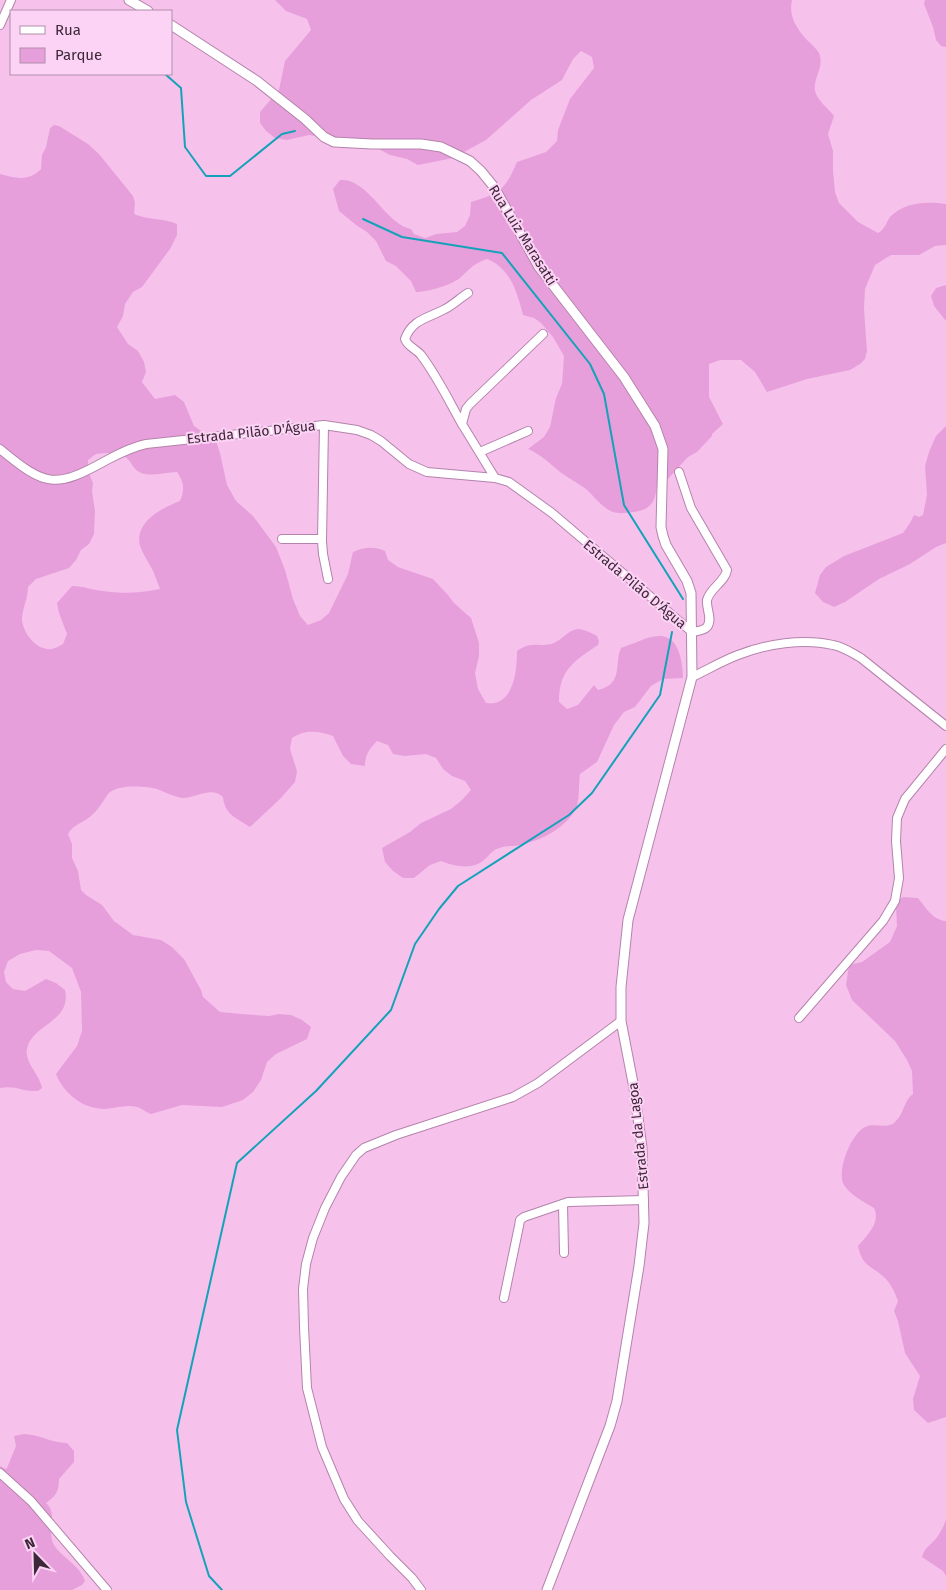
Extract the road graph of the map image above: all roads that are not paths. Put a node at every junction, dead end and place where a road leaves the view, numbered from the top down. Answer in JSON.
{"nodes":[{"id":1,"x":11,"y":0,"type":"edge"},
{"id":2,"x":129,"y":0,"type":"edge"},
{"id":3,"x":146,"y":10,"type":"edge"},
{"id":4,"x":0,"y":25,"type":"edge"},
{"id":5,"x":172,"y":26,"type":"edge"},
{"id":6,"x":468,"y":292,"type":"dead end"},
{"id":7,"x":543,"y":334,"type":"dead end"},
{"id":8,"x":462,"y":424,"type":"junction"},
{"id":9,"x":324,"y":425,"type":"junction"},
{"id":10,"x":528,"y":431,"type":"dead end"},
{"id":11,"x":0,"y":449,"type":"edge"},
{"id":12,"x":480,"y":452,"type":"junction"},
{"id":13,"x":679,"y":472,"type":"dead end"},
{"id":14,"x":495,"y":478,"type":"junction"},
{"id":15,"x":282,"y":539,"type":"dead end"},
{"id":16,"x":322,"y":539,"type":"junction"},
{"id":17,"x":328,"y":579,"type":"dead end"},
{"id":18,"x":692,"y":632,"type":"junction"},
{"id":19,"x":692,"y":677,"type":"junction"},
{"id":20,"x":946,"y":726,"type":"edge"},
{"id":21,"x":946,"y":749,"type":"edge"},
{"id":22,"x":799,"y":1018,"type":"dead end"},
{"id":23,"x":620,"y":1021,"type":"junction"},
{"id":24,"x":644,"y":1200,"type":"junction"},
{"id":25,"x":563,"y":1204,"type":"junction"},
{"id":26,"x":564,"y":1253,"type":"dead end"},
{"id":27,"x":504,"y":1298,"type":"dead end"},
{"id":28,"x":0,"y":1473,"type":"edge"},
{"id":29,"x":107,"y":1590,"type":"edge"},
{"id":30,"x":421,"y":1590,"type":"edge"},
{"id":31,"x":547,"y":1590,"type":"edge"}],
"edges":[{"from":1,"to":4,"type":"street"},
{"from":2,"to":3,"type":"street"},
{"from":5,"to":18,"type":"street","name":"Rua Luiz Marasatti"},
{"from":6,"to":8,"type":"street"},
{"from":7,"to":8,"type":"street"},
{"from":8,"to":12,"type":"street"},
{"from":9,"to":11,"type":"street","name":"Estrada Pilão D'Água"},
{"from":9,"to":14,"type":"street","name":"Estrada Pilão D'Água"},
{"from":9,"to":16,"type":"street"},
{"from":10,"to":12,"type":"street"},
{"from":12,"to":14,"type":"street"},
{"from":13,"to":18,"type":"street"},
{"from":14,"to":18,"type":"street","name":"Estrada Pilão D'Água"},
{"from":15,"to":16,"type":"street"},
{"from":16,"to":17,"type":"street"},
{"from":18,"to":19,"type":"street","name":"Rua Luiz Marasatti"},
{"from":19,"to":20,"type":"street"},
{"from":19,"to":23,"type":"street","name":"Estrada da Lagoa"},
{"from":21,"to":22,"type":"street"},
{"from":23,"to":24,"type":"street","name":"Estrada da Lagoa"},
{"from":23,"to":30,"type":"street"},
{"from":24,"to":25,"type":"street"},
{"from":24,"to":31,"type":"street","name":"Estrada da Lagoa"},
{"from":25,"to":26,"type":"street"},
{"from":25,"to":27,"type":"street"},
{"from":28,"to":29,"type":"street"}]}
